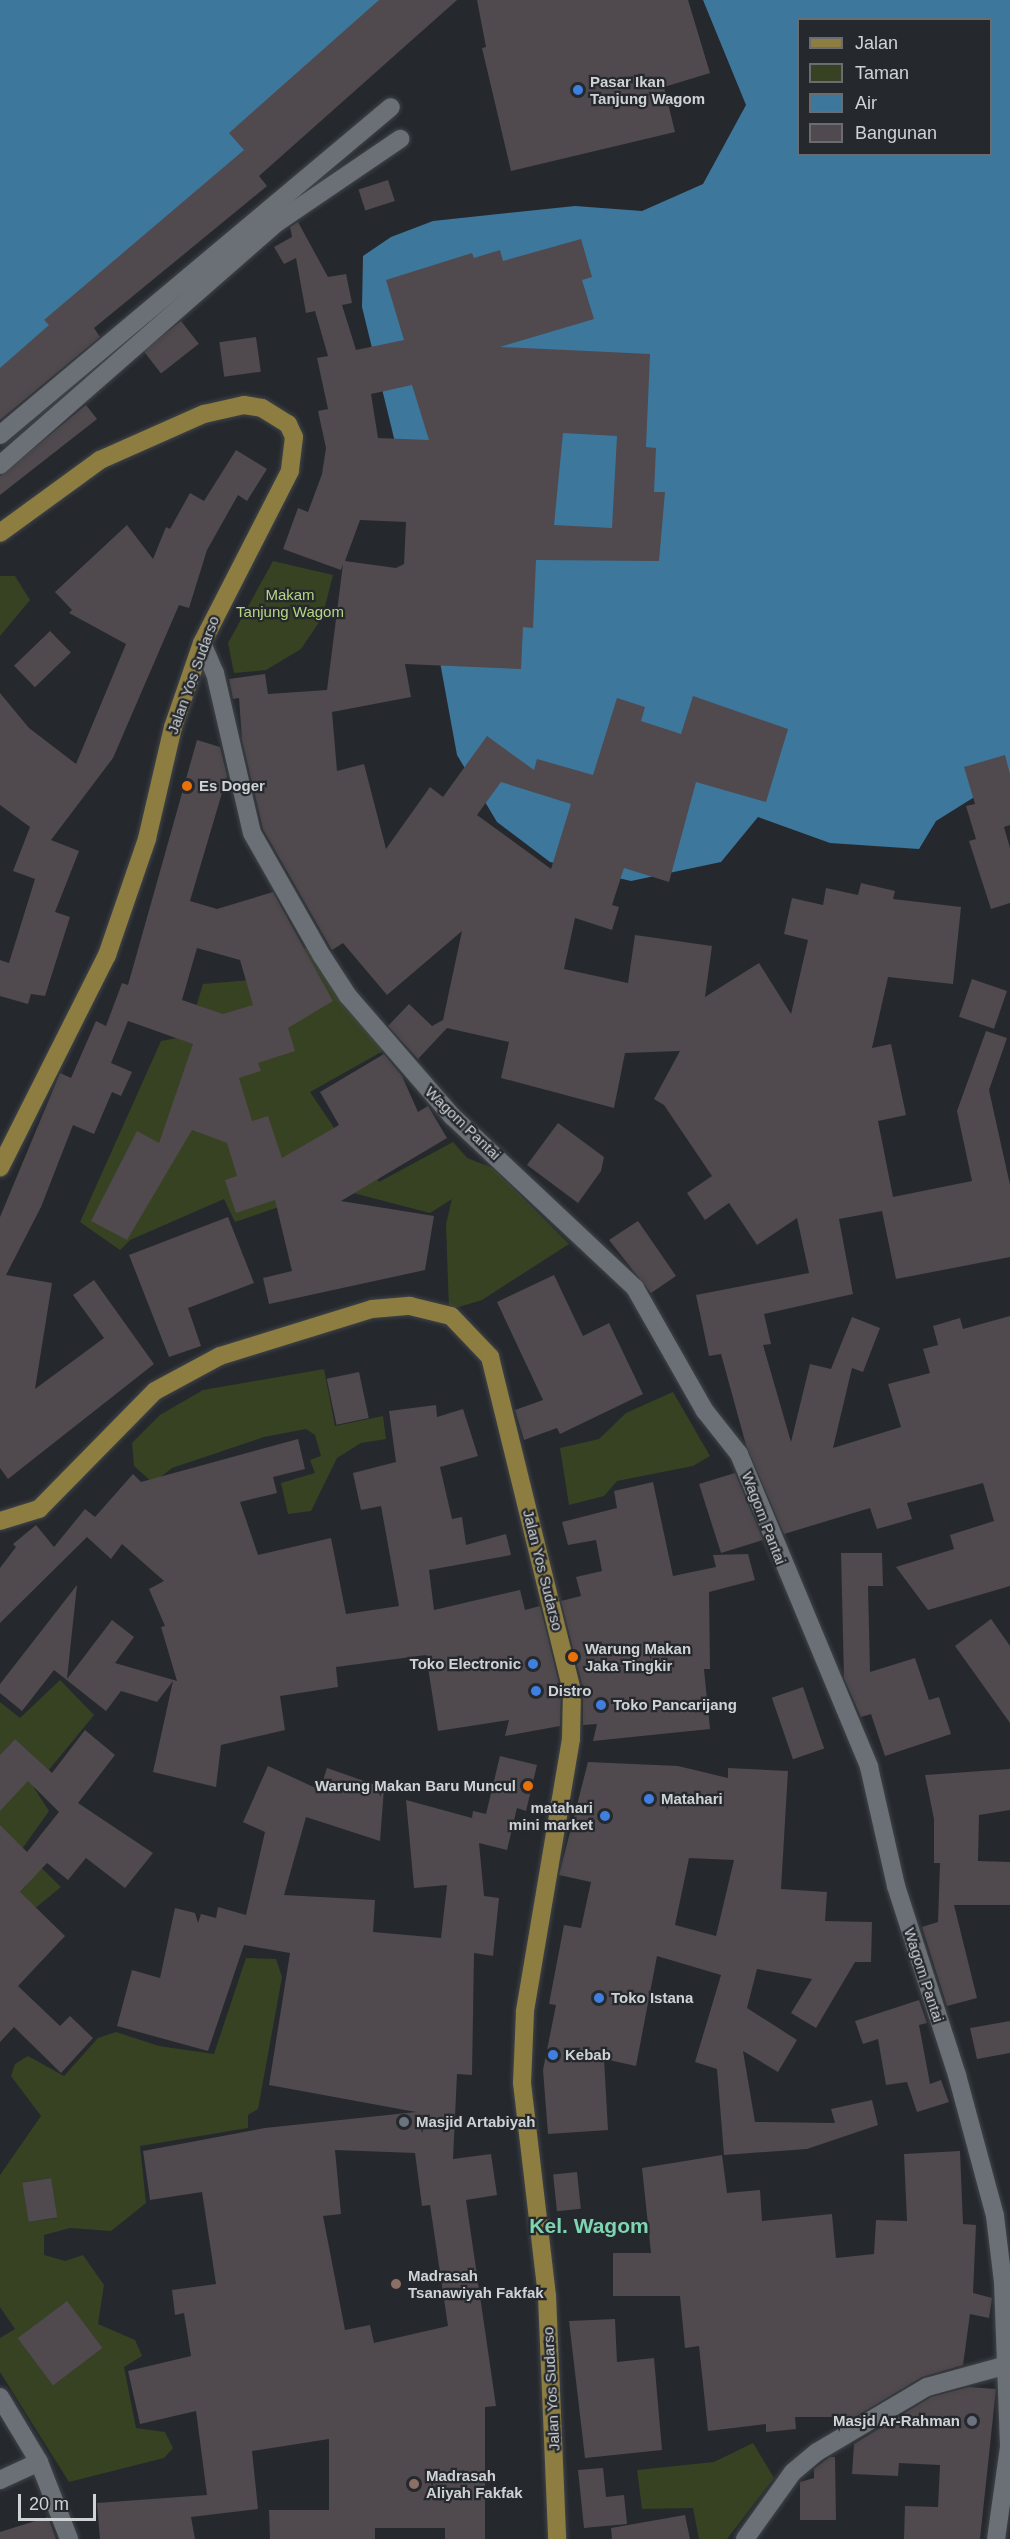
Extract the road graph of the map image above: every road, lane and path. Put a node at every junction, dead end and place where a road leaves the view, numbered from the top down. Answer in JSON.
{"nodes":[{"id":1,"x":391,"y":107,"type":"dead end"},
{"id":2,"x":400,"y":139,"type":"dead end"},
{"id":3,"x":276,"y":213,"type":"junction"},
{"id":4,"x":101,"y":347,"type":"junction"},
{"id":5,"x":116,"y":364,"type":"junction"},
{"id":6,"x":0,"y":435,"type":"edge"},
{"id":7,"x":0,"y":465,"type":"edge"},
{"id":8,"x":0,"y":533,"type":"edge"},
{"id":9,"x":202,"y":643,"type":"junction"},
{"id":10,"x":0,"y":1168,"type":"edge"},
{"id":11,"x":0,"y":1521,"type":"edge"},
{"id":12,"x":1007,"y":2365,"type":"junction"},
{"id":13,"x":0,"y":2397,"type":"edge"},
{"id":14,"x":39,"y":2462,"type":"junction"},
{"id":15,"x":0,"y":2480,"type":"edge"},
{"id":16,"x":69,"y":2539,"type":"edge"},
{"id":17,"x":557,"y":2539,"type":"edge"},
{"id":18,"x":745,"y":2539,"type":"edge"},
{"id":19,"x":996,"y":2539,"type":"edge"}],
"edges":[{"from":1,"to":3,"type":"street"},
{"from":2,"to":3,"type":"street"},
{"from":3,"to":4,"type":"street"},
{"from":3,"to":5,"type":"street"},
{"from":4,"to":5,"type":"street"},
{"from":4,"to":6,"type":"street"},
{"from":5,"to":7,"type":"street"},
{"from":8,"to":9,"type":"main road","name":"Jalan Yos Sudarso"},
{"from":9,"to":10,"type":"main road","name":"Jalan Yos Sudarso"},
{"from":9,"to":12,"type":"street","name":"Wagom Pantai"},
{"from":11,"to":17,"type":"main road","name":"Jalan Yos Sudarso"},
{"from":12,"to":18,"type":"street"},
{"from":12,"to":19,"type":"street","name":"Wagom Pantai"},
{"from":13,"to":14,"type":"street"},
{"from":14,"to":15,"type":"street"},
{"from":14,"to":16,"type":"street"}]}
